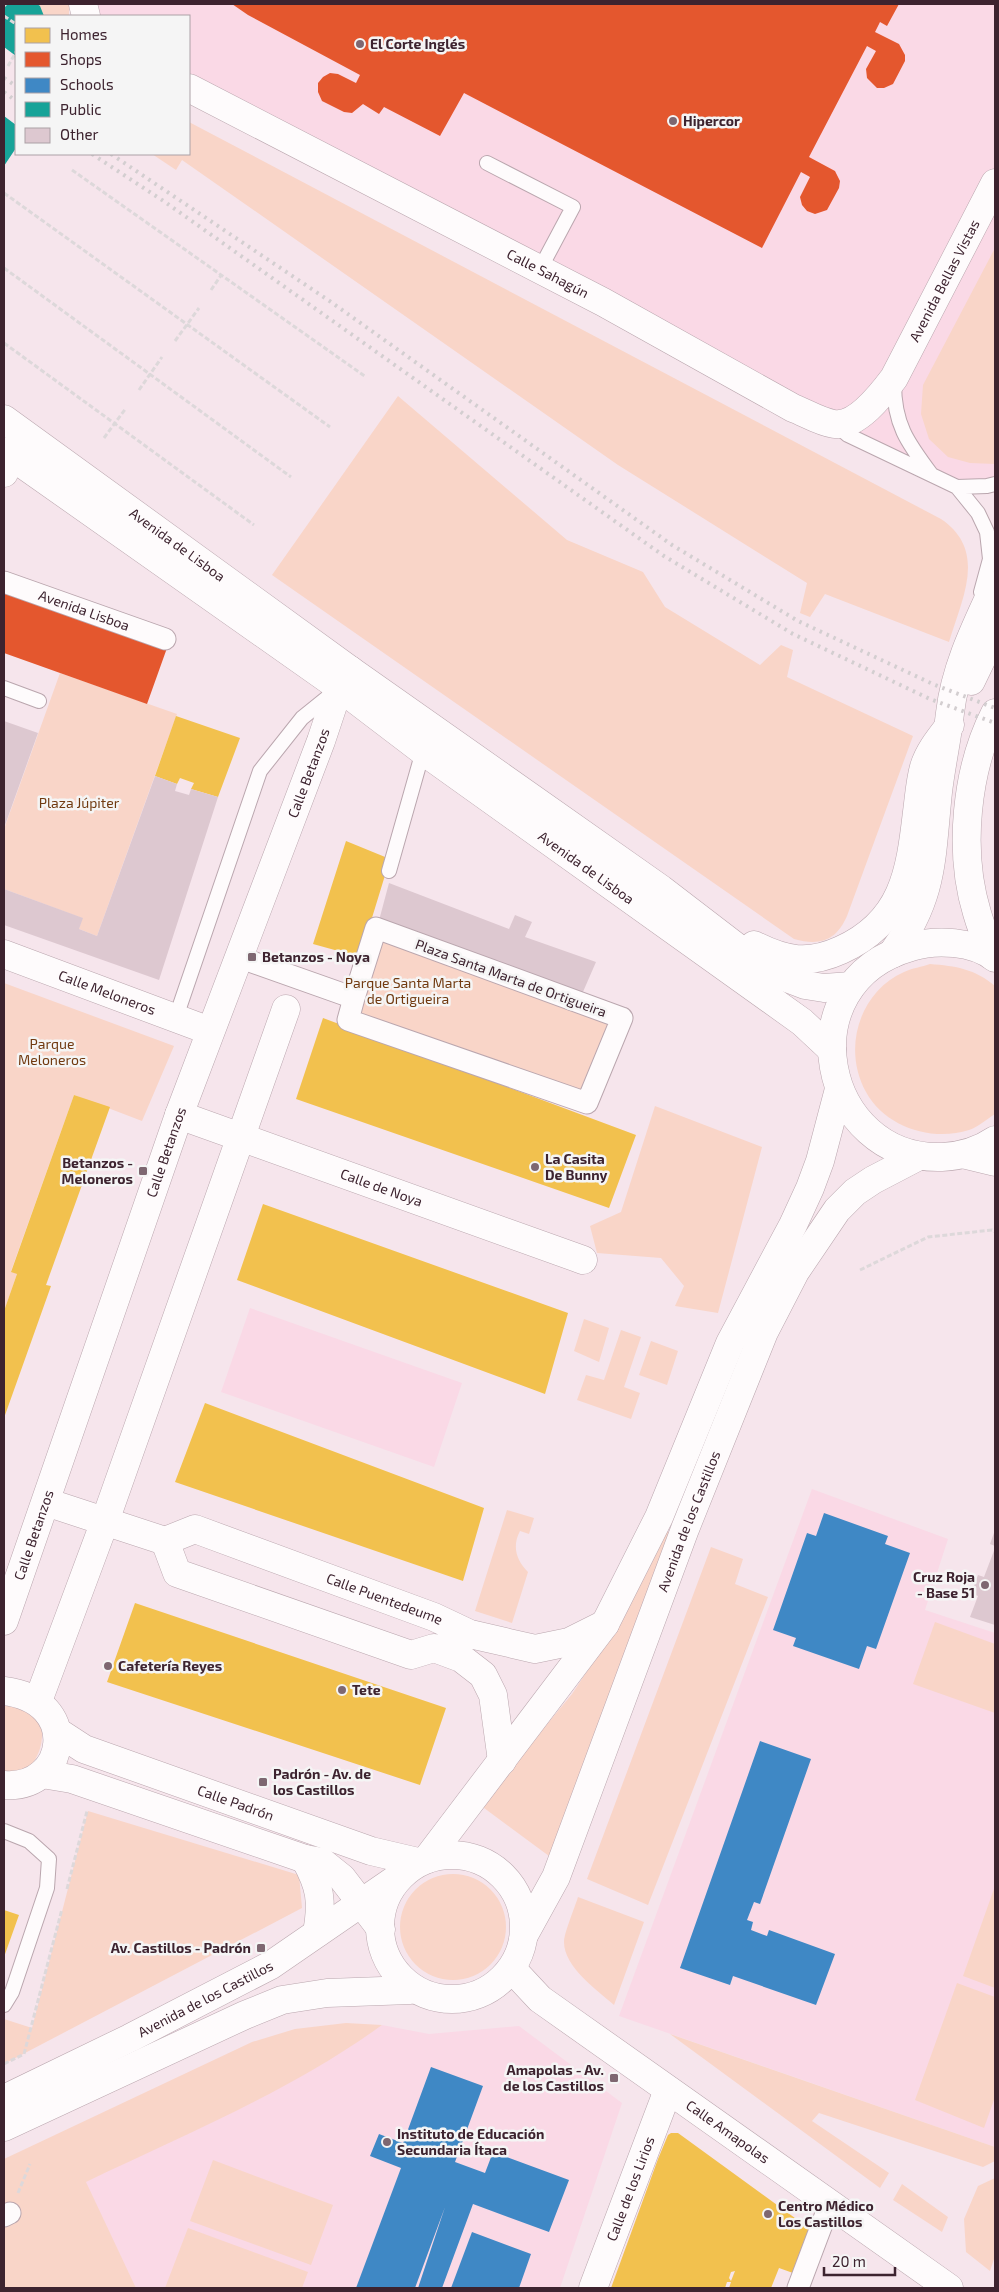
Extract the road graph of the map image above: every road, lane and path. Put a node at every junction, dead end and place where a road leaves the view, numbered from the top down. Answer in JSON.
{"nodes":[{"id":1,"x":76,"y":4,"type":"edge"},
{"id":2,"x":85,"y":15,"type":"edge"},
{"id":3,"x":4,"y":16,"type":"edge"},
{"id":4,"x":15,"y":23,"type":"edge"},
{"id":5,"x":15,"y":54,"type":"edge"},
{"id":6,"x":8,"y":66,"type":"dead end"},
{"id":7,"x":190,"y":89,"type":"edge"},
{"id":8,"x":487,"y":163,"type":"dead end"},
{"id":9,"x":72,"y":170,"type":"dead end"},
{"id":10,"x":995,"y":183,"type":"edge"},
{"id":11,"x":4,"y":193,"type":"edge"},
{"id":12,"x":4,"y":268,"type":"edge"},
{"id":13,"x":540,"y":269,"type":"junction"},
{"id":14,"x":222,"y":274,"type":"junction"},
{"id":15,"x":211,"y":290,"type":"dead end"},
{"id":16,"x":199,"y":308,"type":"dead end"},
{"id":17,"x":187,"y":324,"type":"junction"},
{"id":18,"x":175,"y":341,"type":"dead end"},
{"id":19,"x":4,"y":343,"type":"edge"},
{"id":20,"x":162,"y":357,"type":"dead end"},
{"id":21,"x":150,"y":374,"type":"junction"},
{"id":22,"x":366,"y":377,"type":"dead end"},
{"id":23,"x":894,"y":378,"type":"junction"},
{"id":24,"x":139,"y":390,"type":"dead end"},
{"id":25,"x":126,"y":408,"type":"dead end"},
{"id":26,"x":4,"y":419,"type":"edge"},
{"id":27,"x":115,"y":423,"type":"junction"},
{"id":28,"x":836,"y":425,"type":"junction"},
{"id":29,"x":330,"y":427,"type":"dead end"},
{"id":30,"x":104,"y":438,"type":"dead end"},
{"id":31,"x":6,"y":460,"type":"edge"},
{"id":32,"x":291,"y":477,"type":"dead end"},
{"id":33,"x":933,"y":477,"type":"junction"},
{"id":34,"x":995,"y":484,"type":"edge"},
{"id":35,"x":957,"y":488,"type":"junction"},
{"id":36,"x":254,"y":525,"type":"dead end"},
{"id":37,"x":4,"y":582,"type":"edge"},
{"id":38,"x":995,"y":584,"type":"edge"},
{"id":39,"x":995,"y":631,"type":"edge"},
{"id":40,"x":165,"y":639,"type":"dead end"},
{"id":41,"x":970,"y":639,"type":"junction"},
{"id":42,"x":345,"y":679,"type":"junction"},
{"id":43,"x":4,"y":688,"type":"edge"},
{"id":44,"x":39,"y":701,"type":"dead end"},
{"id":45,"x":995,"y":713,"type":"edge"},
{"id":46,"x":950,"y":725,"type":"junction"},
{"id":47,"x":423,"y":751,"type":"junction"},
{"id":48,"x":388,"y":871,"type":"dead end"},
{"id":49,"x":661,"y":889,"type":"junction"},
{"id":50,"x":4,"y":954,"type":"edge"},
{"id":51,"x":892,"y":954,"type":"junction"},
{"id":52,"x":238,"y":957,"type":"junction"},
{"id":53,"x":994,"y":957,"type":"edge"},
{"id":54,"x":851,"y":986,"type":"junction"},
{"id":55,"x":354,"y":998,"type":"junction"},
{"id":56,"x":286,"y":1009,"type":"dead end"},
{"id":57,"x":176,"y":1017,"type":"junction"},
{"id":58,"x":210,"y":1032,"type":"junction"},
{"id":59,"x":832,"y":1050,"type":"junction"},
{"id":60,"x":839,"y":1089,"type":"junction"},
{"id":61,"x":179,"y":1115,"type":"junction"},
{"id":62,"x":241,"y":1138,"type":"junction"},
{"id":63,"x":995,"y":1140,"type":"edge"},
{"id":64,"x":966,"y":1155,"type":"junction"},
{"id":65,"x":919,"y":1156,"type":"junction"},
{"id":66,"x":995,"y":1162,"type":"edge"},
{"id":67,"x":995,"y":1226,"type":"edge"},
{"id":68,"x":994,"y":1231,"type":"edge"},
{"id":69,"x":583,"y":1260,"type":"dead end"},
{"id":70,"x":860,"y":1270,"type":"dead end"},
{"id":71,"x":46,"y":1502,"type":"junction"},
{"id":72,"x":105,"y":1521,"type":"junction"},
{"id":73,"x":165,"y":1541,"type":"junction"},
{"id":74,"x":434,"y":1617,"type":"junction"},
{"id":75,"x":4,"y":1621,"type":"edge"},
{"id":76,"x":605,"y":1624,"type":"junction"},
{"id":77,"x":434,"y":1648,"type":"junction"},
{"id":78,"x":4,"y":1691,"type":"edge"},
{"id":79,"x":38,"y":1701,"type":"junction"},
{"id":80,"x":58,"y":1732,"type":"junction"},
{"id":81,"x":502,"y":1762,"type":"junction"},
{"id":82,"x":42,"y":1774,"type":"junction"},
{"id":83,"x":4,"y":1785,"type":"edge"},
{"id":84,"x":4,"y":1831,"type":"edge"},
{"id":85,"x":305,"y":1859,"type":"junction"},
{"id":86,"x":423,"y":1861,"type":"junction"},
{"id":87,"x":396,"y":1879,"type":"junction"},
{"id":88,"x":362,"y":1902,"type":"junction"},
{"id":89,"x":380,"y":1929,"type":"junction"},
{"id":90,"x":317,"y":1933,"type":"junction"},
{"id":91,"x":524,"y":1935,"type":"junction"},
{"id":92,"x":512,"y":1969,"type":"junction"},
{"id":93,"x":410,"y":1990,"type":"junction"},
{"id":94,"x":4,"y":2005,"type":"edge"},
{"id":95,"x":668,"y":2090,"type":"junction"},
{"id":96,"x":4,"y":2099,"type":"edge"},
{"id":97,"x":4,"y":2127,"type":"edge"},
{"id":98,"x":830,"y":2203,"type":"junction"},
{"id":99,"x":593,"y":2288,"type":"edge"},
{"id":100,"x":798,"y":2288,"type":"edge"},
{"id":101,"x":949,"y":2288,"type":"edge"}],
"edges":[{"from":1,"to":2,"type":"lane"},
{"from":3,"to":4,"type":"path"},
{"from":5,"to":6,"type":"path"},
{"from":7,"to":13,"type":"main road","name":"Calle Sahagún"},
{"from":8,"to":13,"type":"lane"},
{"from":9,"to":14,"type":"path"},
{"from":10,"to":23,"type":"main road","name":"Avenida Bellas Vistas"},
{"from":11,"to":17,"type":"path"},
{"from":12,"to":21,"type":"path"},
{"from":13,"to":28,"type":"main road","name":"Calle Sahagún"},
{"from":14,"to":15,"type":"path"},
{"from":14,"to":22,"type":"path"},
{"from":16,"to":17,"type":"path"},
{"from":17,"to":18,"type":"path"},
{"from":17,"to":29,"type":"path"},
{"from":19,"to":27,"type":"path"},
{"from":20,"to":21,"type":"path"},
{"from":21,"to":24,"type":"path"},
{"from":21,"to":32,"type":"path"},
{"from":23,"to":28,"type":"main road"},
{"from":23,"to":33,"type":"lane"},
{"from":25,"to":27,"type":"path"},
{"from":26,"to":42,"type":"main road","name":"Avenida de Lisboa"},
{"from":27,"to":30,"type":"path"},
{"from":27,"to":36,"type":"path"},
{"from":28,"to":33,"type":"lane"},
{"from":31,"to":42,"type":"main road","name":"Avenida de Lisboa"},
{"from":33,"to":35,"type":"lane"},
{"from":34,"to":35,"type":"lane"},
{"from":35,"to":41,"type":"lane"},
{"from":37,"to":40,"type":"street","name":"Avenida Lisboa"},
{"from":38,"to":41,"type":"main road"},
{"from":39,"to":46,"type":"main road"},
{"from":41,"to":46,"type":"main road"},
{"from":42,"to":47,"type":"main road","name":"Avenida de Lisboa"},
{"from":42,"to":49,"type":"main road","name":"Avenida de Lisboa"},
{"from":42,"to":52,"type":"main road","name":"Calle Betanzos"},
{"from":42,"to":57,"type":"lane"},
{"from":43,"to":44,"type":"lane"},
{"from":45,"to":53,"type":"main road"},
{"from":46,"to":49,"type":"main road"},
{"from":46,"to":51,"type":"main road"},
{"from":47,"to":48,"type":"lane"},
{"from":47,"to":59,"type":"main road","name":"Avenida de Lisboa"},
{"from":49,"to":54,"type":"main road","name":"Avenida de Lisboa"},
{"from":50,"to":57,"type":"main road","name":"Calle Meloneros"},
{"from":51,"to":53,"type":"main road"},
{"from":51,"to":54,"type":"main road"},
{"from":52,"to":55,"type":"street"},
{"from":52,"to":58,"type":"main road","name":"Calle Betanzos"},
{"from":54,"to":59,"type":"main road"},
{"from":55,"to":55,"type":"street","name":"Plaza Santa Marta de Ortigueira"},
{"from":56,"to":62,"type":"main road"},
{"from":57,"to":58,"type":"main road","name":"Calle Meloneros"},
{"from":58,"to":61,"type":"main road","name":"Calle Betanzos"},
{"from":59,"to":60,"type":"main road"},
{"from":60,"to":65,"type":"main road"},
{"from":60,"to":76,"type":"main road","name":"Avenida de los Castillos"},
{"from":61,"to":62,"type":"main road","name":"Calle de Noya"},
{"from":61,"to":71,"type":"main road","name":"Calle Betanzos"},
{"from":62,"to":69,"type":"main road","name":"Calle de Noya"},
{"from":62,"to":72,"type":"main road"},
{"from":63,"to":64,"type":"main road"},
{"from":64,"to":65,"type":"main road"},
{"from":64,"to":66,"type":"main road"},
{"from":65,"to":91,"type":"main road","name":"Avenida de los Castillos"},
{"from":67,"to":68,"type":"path"},
{"from":68,"to":70,"type":"path"},
{"from":71,"to":72,"type":"main road"},
{"from":71,"to":75,"type":"main road","name":"Calle Betanzos"},
{"from":72,"to":73,"type":"main road"},
{"from":72,"to":79,"type":"main road"},
{"from":73,"to":74,"type":"main road","name":"Calle Puentedeume"},
{"from":73,"to":77,"type":"main road","name":"Calle Puentedeume"},
{"from":74,"to":76,"type":"main road","name":"Calle Puentedeume"},
{"from":74,"to":77,"type":"main road"},
{"from":76,"to":81,"type":"main road","name":"Avenida de los Castillos"},
{"from":77,"to":81,"type":"main road","name":"Calle Puentedeume"},
{"from":78,"to":79,"type":"main road"},
{"from":79,"to":80,"type":"main road"},
{"from":80,"to":82,"type":"main road"},
{"from":80,"to":86,"type":"main road","name":"Calle Padrón"},
{"from":81,"to":86,"type":"main road","name":"Avenida de los Castillos"},
{"from":82,"to":83,"type":"main road"},
{"from":82,"to":85,"type":"main road"},
{"from":84,"to":94,"type":"lane"},
{"from":85,"to":88,"type":"main road"},
{"from":85,"to":90,"type":"main road"},
{"from":86,"to":87,"type":"main road"},
{"from":86,"to":91,"type":"main road"},
{"from":87,"to":88,"type":"main road","name":"Avenida de los Castillos"},
{"from":87,"to":89,"type":"main road"},
{"from":88,"to":89,"type":"main road"},
{"from":88,"to":90,"type":"main road","name":"Avenida de los Castillos"},
{"from":89,"to":93,"type":"main road"},
{"from":90,"to":96,"type":"main road","name":"Avenida de los Castillos"},
{"from":91,"to":92,"type":"main road"},
{"from":92,"to":93,"type":"main road"},
{"from":92,"to":95,"type":"main road","name":"Calle Amapolas"},
{"from":93,"to":97,"type":"main road","name":"Avenida de los Castillos"},
{"from":95,"to":98,"type":"main road","name":"Calle Amapolas"},
{"from":95,"to":99,"type":"main road","name":"Calle de los Lirios"},
{"from":98,"to":100,"type":"street"},
{"from":98,"to":101,"type":"main road","name":"Calle Amapolas"}]}
